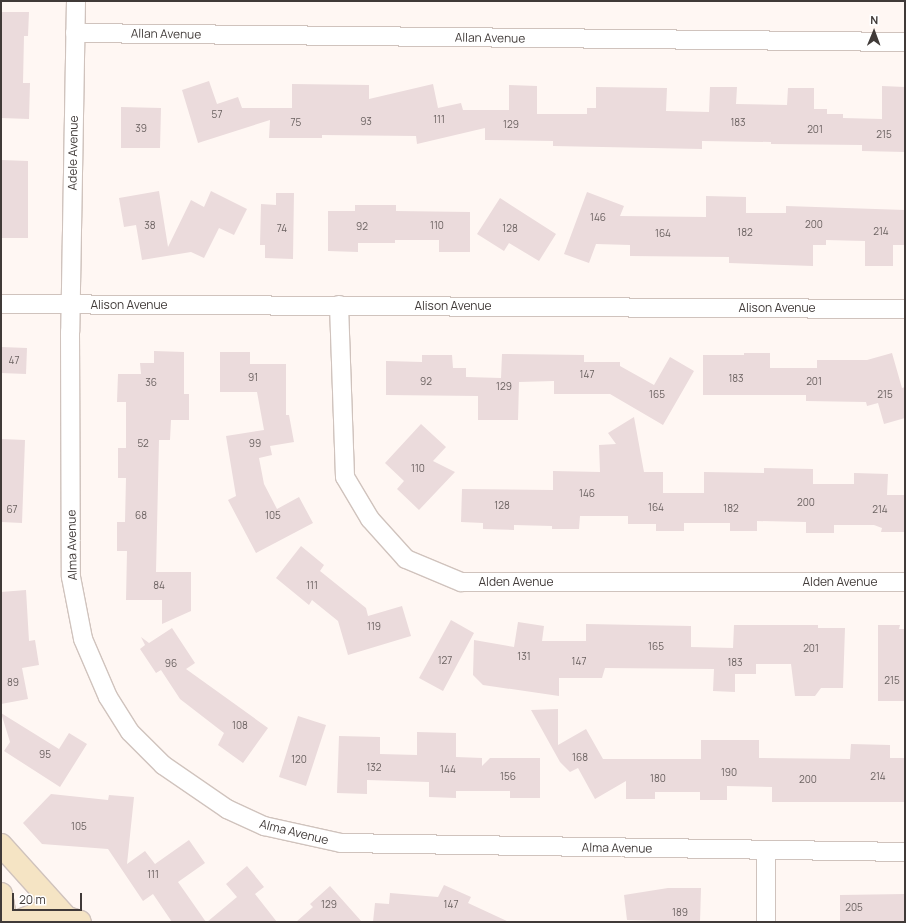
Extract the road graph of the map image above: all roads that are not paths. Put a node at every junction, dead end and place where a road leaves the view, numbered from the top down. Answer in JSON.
{"nodes":[{"id":1,"x":76,"y":1,"type":"edge"},
{"id":2,"x":75,"y":33,"type":"junction"},
{"id":3,"x":905,"y":42,"type":"edge"},
{"id":4,"x":1,"y":304,"type":"edge"},
{"id":5,"x":71,"y":305,"type":"junction"},
{"id":6,"x":339,"y":305,"type":"junction"},
{"id":7,"x":905,"y":309,"type":"edge"},
{"id":8,"x":905,"y":582,"type":"edge"},
{"id":9,"x":1,"y":845,"type":"edge"},
{"id":10,"x":766,"y":851,"type":"junction"},
{"id":11,"x":905,"y":852,"type":"edge"},
{"id":12,"x":1,"y":894,"type":"edge"},
{"id":13,"x":72,"y":919,"type":"edge"},
{"id":14,"x":6,"y":922,"type":"edge"},
{"id":15,"x":17,"y":922,"type":"edge"},
{"id":16,"x":766,"y":922,"type":"edge"}],
"edges":[{"from":1,"to":2,"type":"street","name":"Adele Avenue"},
{"from":2,"to":3,"type":"street","name":"Allan Avenue"},
{"from":2,"to":5,"type":"street","name":"Adele Avenue"},
{"from":4,"to":5,"type":"street","name":"Alison Avenue"},
{"from":5,"to":6,"type":"street","name":"Alison Avenue"},
{"from":5,"to":10,"type":"street","name":"Alma Avenue"},
{"from":6,"to":7,"type":"street","name":"Alison Avenue"},
{"from":6,"to":8,"type":"street","name":"Alden Avenue"},
{"from":9,"to":13,"type":"street"},
{"from":10,"to":11,"type":"street","name":"Alma Avenue"},
{"from":10,"to":16,"type":"street"},
{"from":12,"to":14,"type":"street"},
{"from":13,"to":15,"type":"street"}]}
